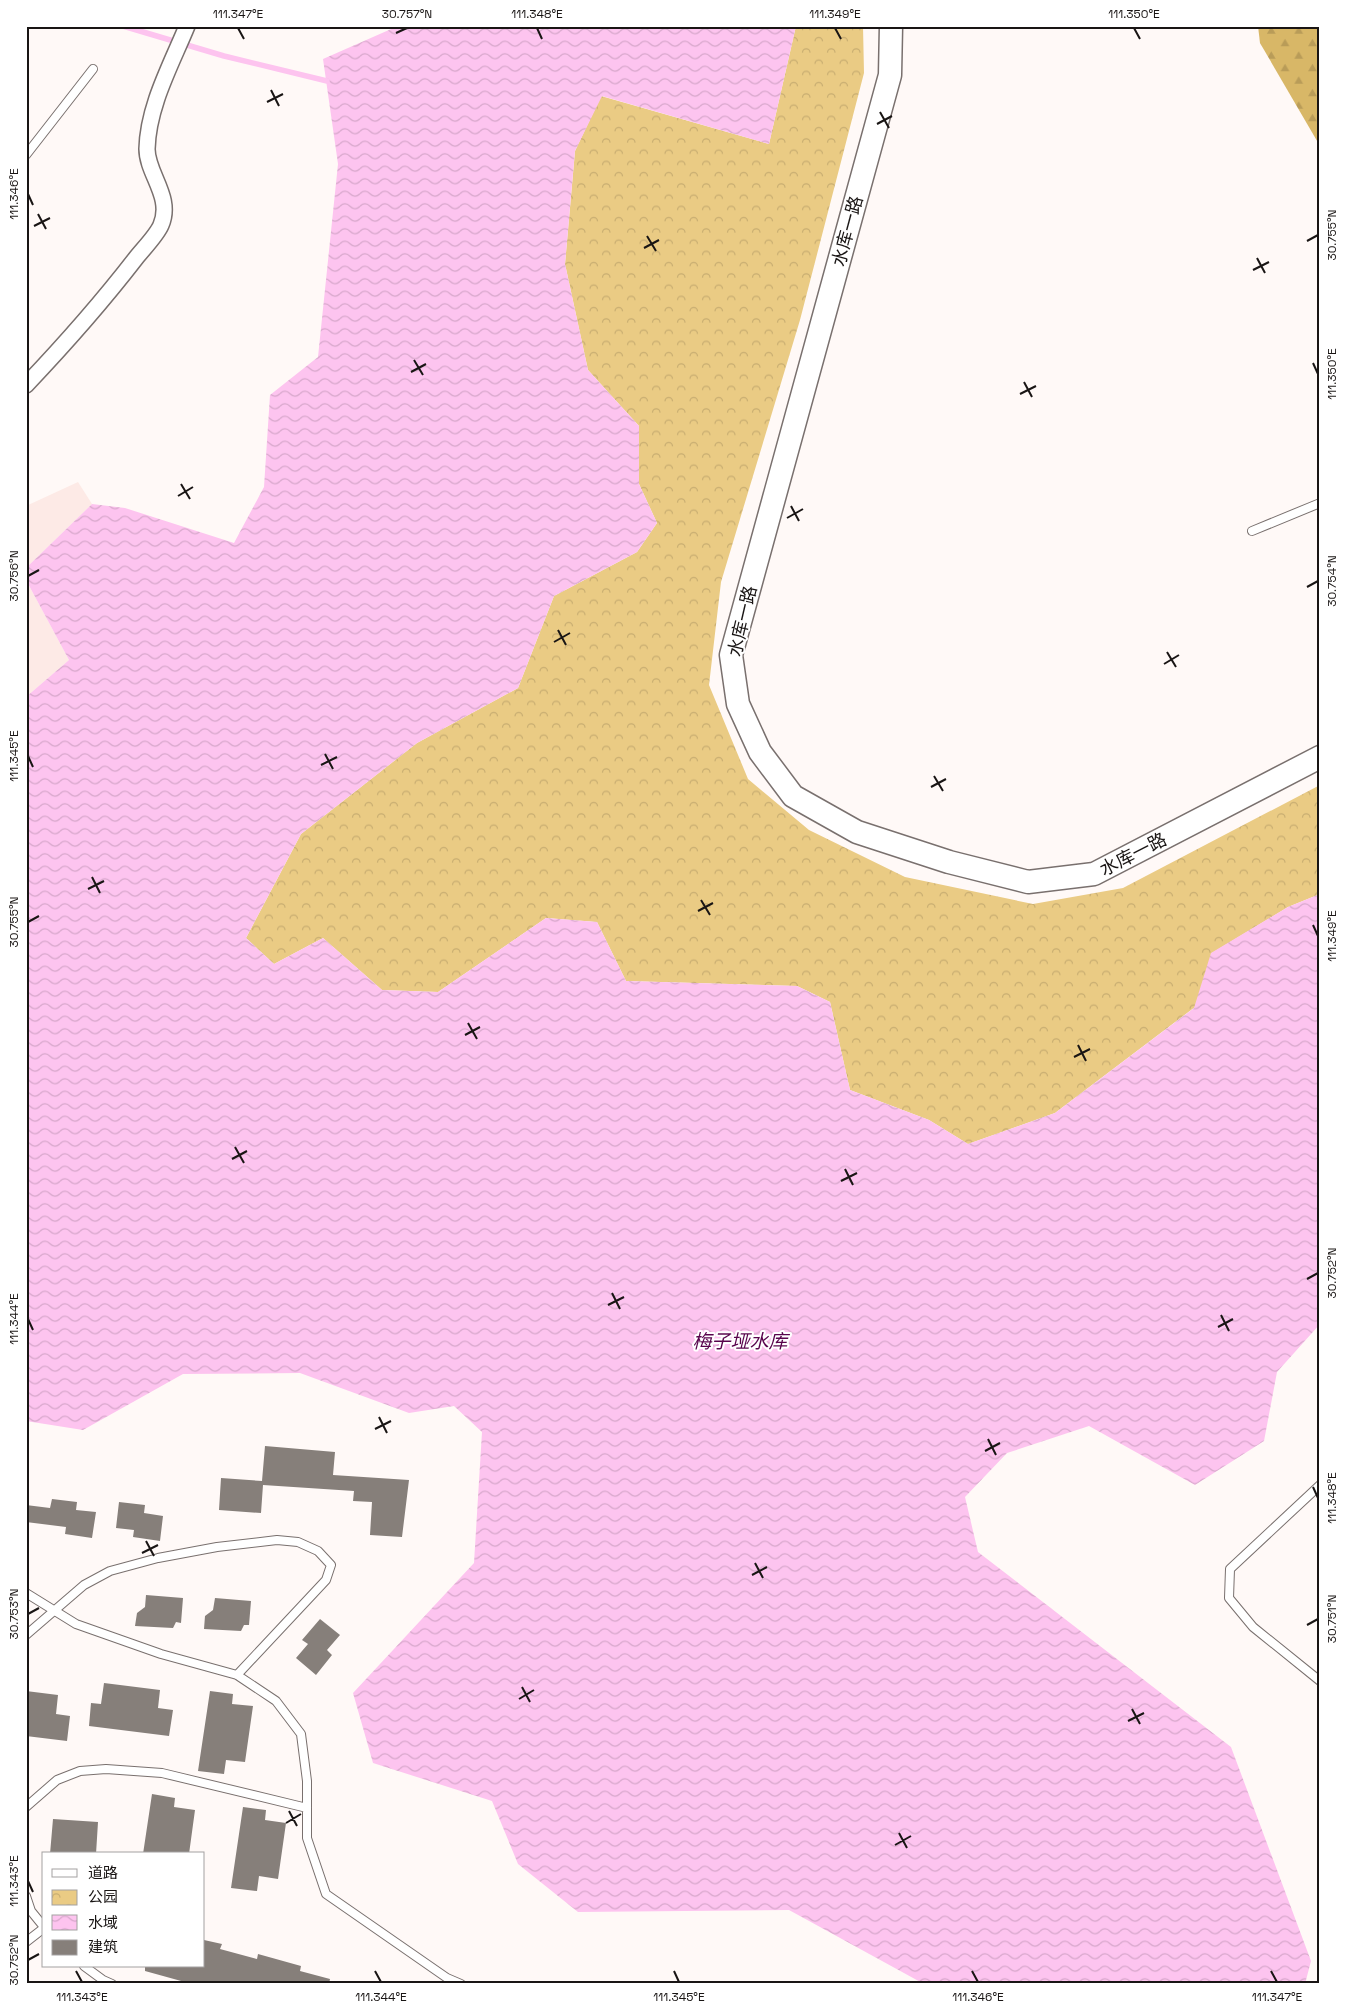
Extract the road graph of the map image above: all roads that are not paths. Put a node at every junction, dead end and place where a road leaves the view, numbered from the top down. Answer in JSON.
{"nodes":[{"id":1,"x":187,"y":26,"type":"edge"},
{"id":2,"x":891,"y":26,"type":"edge"},
{"id":3,"x":92,"y":69,"type":"dead end"},
{"id":4,"x":26,"y":155,"type":"edge"},
{"id":5,"x":26,"y":385,"type":"edge"},
{"id":6,"x":1320,"y":503,"type":"edge"},
{"id":7,"x":1252,"y":531,"type":"dead end"},
{"id":8,"x":1320,"y":757,"type":"edge"},
{"id":9,"x":1320,"y":1485,"type":"edge"},
{"id":10,"x":26,"y":1593,"type":"edge"},
{"id":11,"x":55,"y":1611,"type":"junction"},
{"id":12,"x":26,"y":1636,"type":"edge"},
{"id":13,"x":237,"y":1674,"type":"junction"},
{"id":14,"x":1320,"y":1681,"type":"edge"},
{"id":15,"x":26,"y":1808,"type":"edge"},
{"id":16,"x":307,"y":1808,"type":"junction"},
{"id":17,"x":26,"y":1896,"type":"edge"},
{"id":18,"x":42,"y":1925,"type":"edge"},
{"id":19,"x":42,"y":1930,"type":"edge"},
{"id":20,"x":26,"y":1942,"type":"edge"},
{"id":21,"x":87,"y":1968,"type":"edge"},
{"id":22,"x":112,"y":1984,"type":"edge"},
{"id":23,"x":461,"y":1984,"type":"edge"}],
"edges":[{"from":1,"to":5,"type":"street"},
{"from":2,"to":8,"type":"street","name":"水库一路"},
{"from":3,"to":4,"type":"lane"},
{"from":6,"to":7,"type":"lane"},
{"from":9,"to":14,"type":"lane"},
{"from":10,"to":11,"type":"lane"},
{"from":11,"to":12,"type":"lane"},
{"from":11,"to":13,"type":"lane"},
{"from":11,"to":13,"type":"lane"},
{"from":13,"to":16,"type":"lane"},
{"from":15,"to":16,"type":"lane"},
{"from":16,"to":23,"type":"lane"},
{"from":17,"to":18,"type":"lane"},
{"from":19,"to":20,"type":"lane"},
{"from":21,"to":22,"type":"lane"}]}
